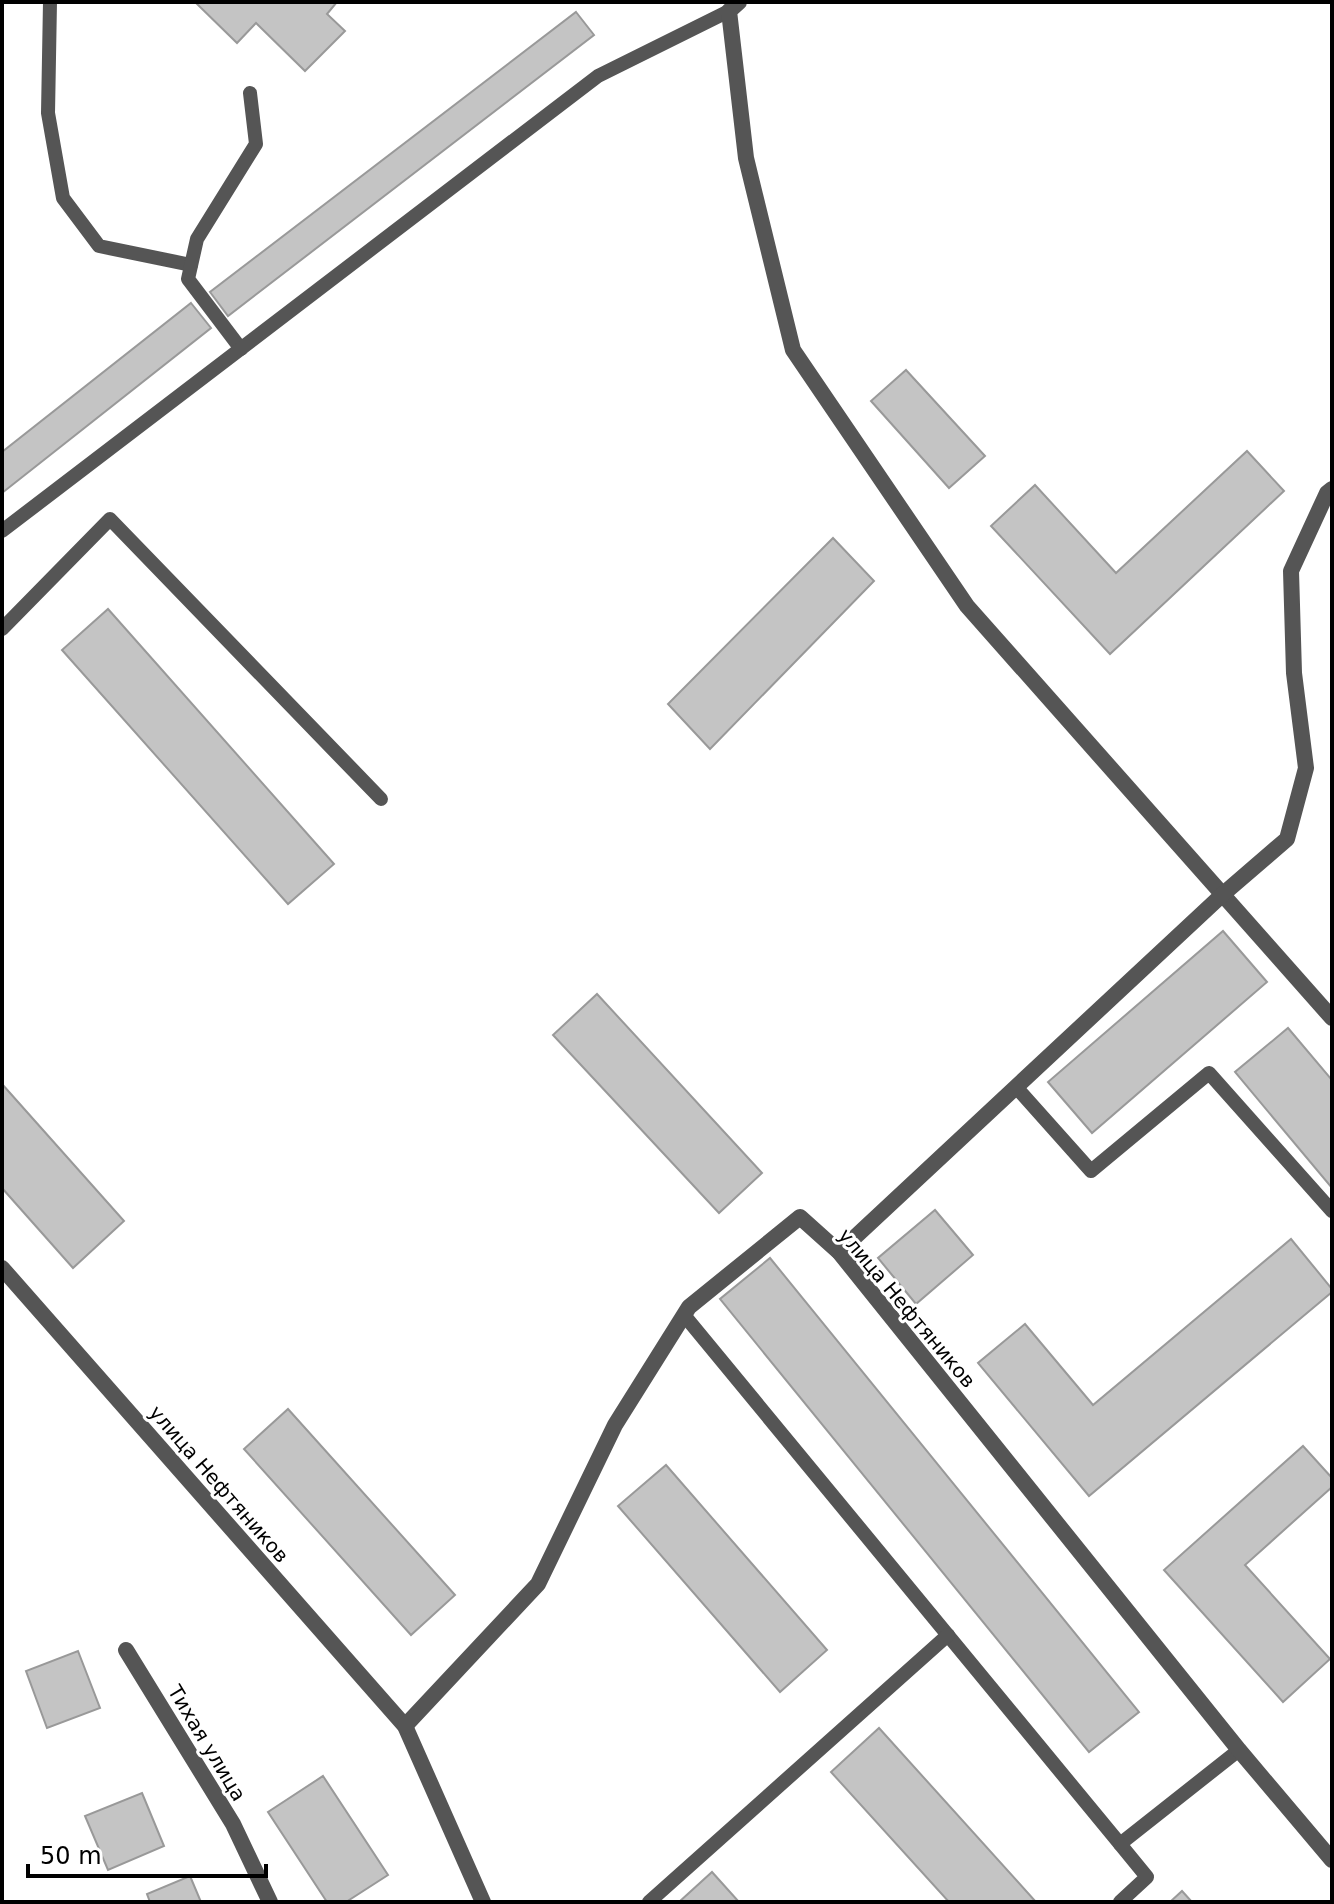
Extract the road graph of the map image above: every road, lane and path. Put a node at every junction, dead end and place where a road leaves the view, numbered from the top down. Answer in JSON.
{"nodes":[{"id":1,"x":50,"y":2,"type":"edge"},
{"id":2,"x":734,"y":6,"type":"edge"},
{"id":3,"x":250,"y":93,"type":"dead end"},
{"id":4,"x":191,"y":265,"type":"junction"},
{"id":5,"x":241,"y":349,"type":"junction"},
{"id":6,"x":1332,"y":489,"type":"edge"},
{"id":7,"x":2,"y":531,"type":"edge"},
{"id":8,"x":2,"y":629,"type":"edge"},
{"id":9,"x":381,"y":799,"type":"dead end"},
{"id":10,"x":1222,"y":895,"type":"junction"},
{"id":11,"x":1332,"y":1018,"type":"edge"},
{"id":12,"x":1016,"y":1087,"type":"junction"},
{"id":13,"x":1332,"y":1211,"type":"edge"},
{"id":14,"x":839,"y":1252,"type":"junction"},
{"id":15,"x":2,"y":1268,"type":"edge"},
{"id":16,"x":684,"y":1315,"type":"junction"},
{"id":17,"x":948,"y":1635,"type":"junction"},
{"id":18,"x":126,"y":1650,"type":"dead end"},
{"id":19,"x":405,"y":1726,"type":"junction"},
{"id":20,"x":1239,"y":1750,"type":"junction"},
{"id":21,"x":1120,"y":1844,"type":"junction"},
{"id":22,"x":1332,"y":1860,"type":"edge"},
{"id":23,"x":270,"y":1902,"type":"edge"},
{"id":24,"x":483,"y":1902,"type":"edge"},
{"id":25,"x":649,"y":1902,"type":"edge"},
{"id":26,"x":1120,"y":1902,"type":"edge"}],
"edges":[{"from":1,"to":4,"type":"lane"},
{"from":2,"to":5,"type":"lane"},
{"from":2,"to":10,"type":"street"},
{"from":3,"to":4,"type":"lane"},
{"from":4,"to":5,"type":"lane"},
{"from":5,"to":7,"type":"lane"},
{"from":6,"to":10,"type":"street"},
{"from":8,"to":9,"type":"lane"},
{"from":10,"to":11,"type":"street"},
{"from":10,"to":12,"type":"street"},
{"from":12,"to":13,"type":"lane"},
{"from":12,"to":14,"type":"street"},
{"from":14,"to":16,"type":"street","name":"улица Нефтяников"},
{"from":14,"to":20,"type":"street","name":"улица Нефтяников"},
{"from":15,"to":19,"type":"street","name":"улица Нефтяников"},
{"from":16,"to":17,"type":"lane"},
{"from":16,"to":19,"type":"street","name":"улица Нефтяников"},
{"from":17,"to":21,"type":"lane"},
{"from":17,"to":25,"type":"lane"},
{"from":18,"to":23,"type":"street","name":"Тихая улица"},
{"from":19,"to":24,"type":"street","name":"улица Нефтяников"},
{"from":20,"to":21,"type":"lane"},
{"from":20,"to":22,"type":"street","name":"улица Нефтяников"},
{"from":21,"to":26,"type":"lane"}]}
